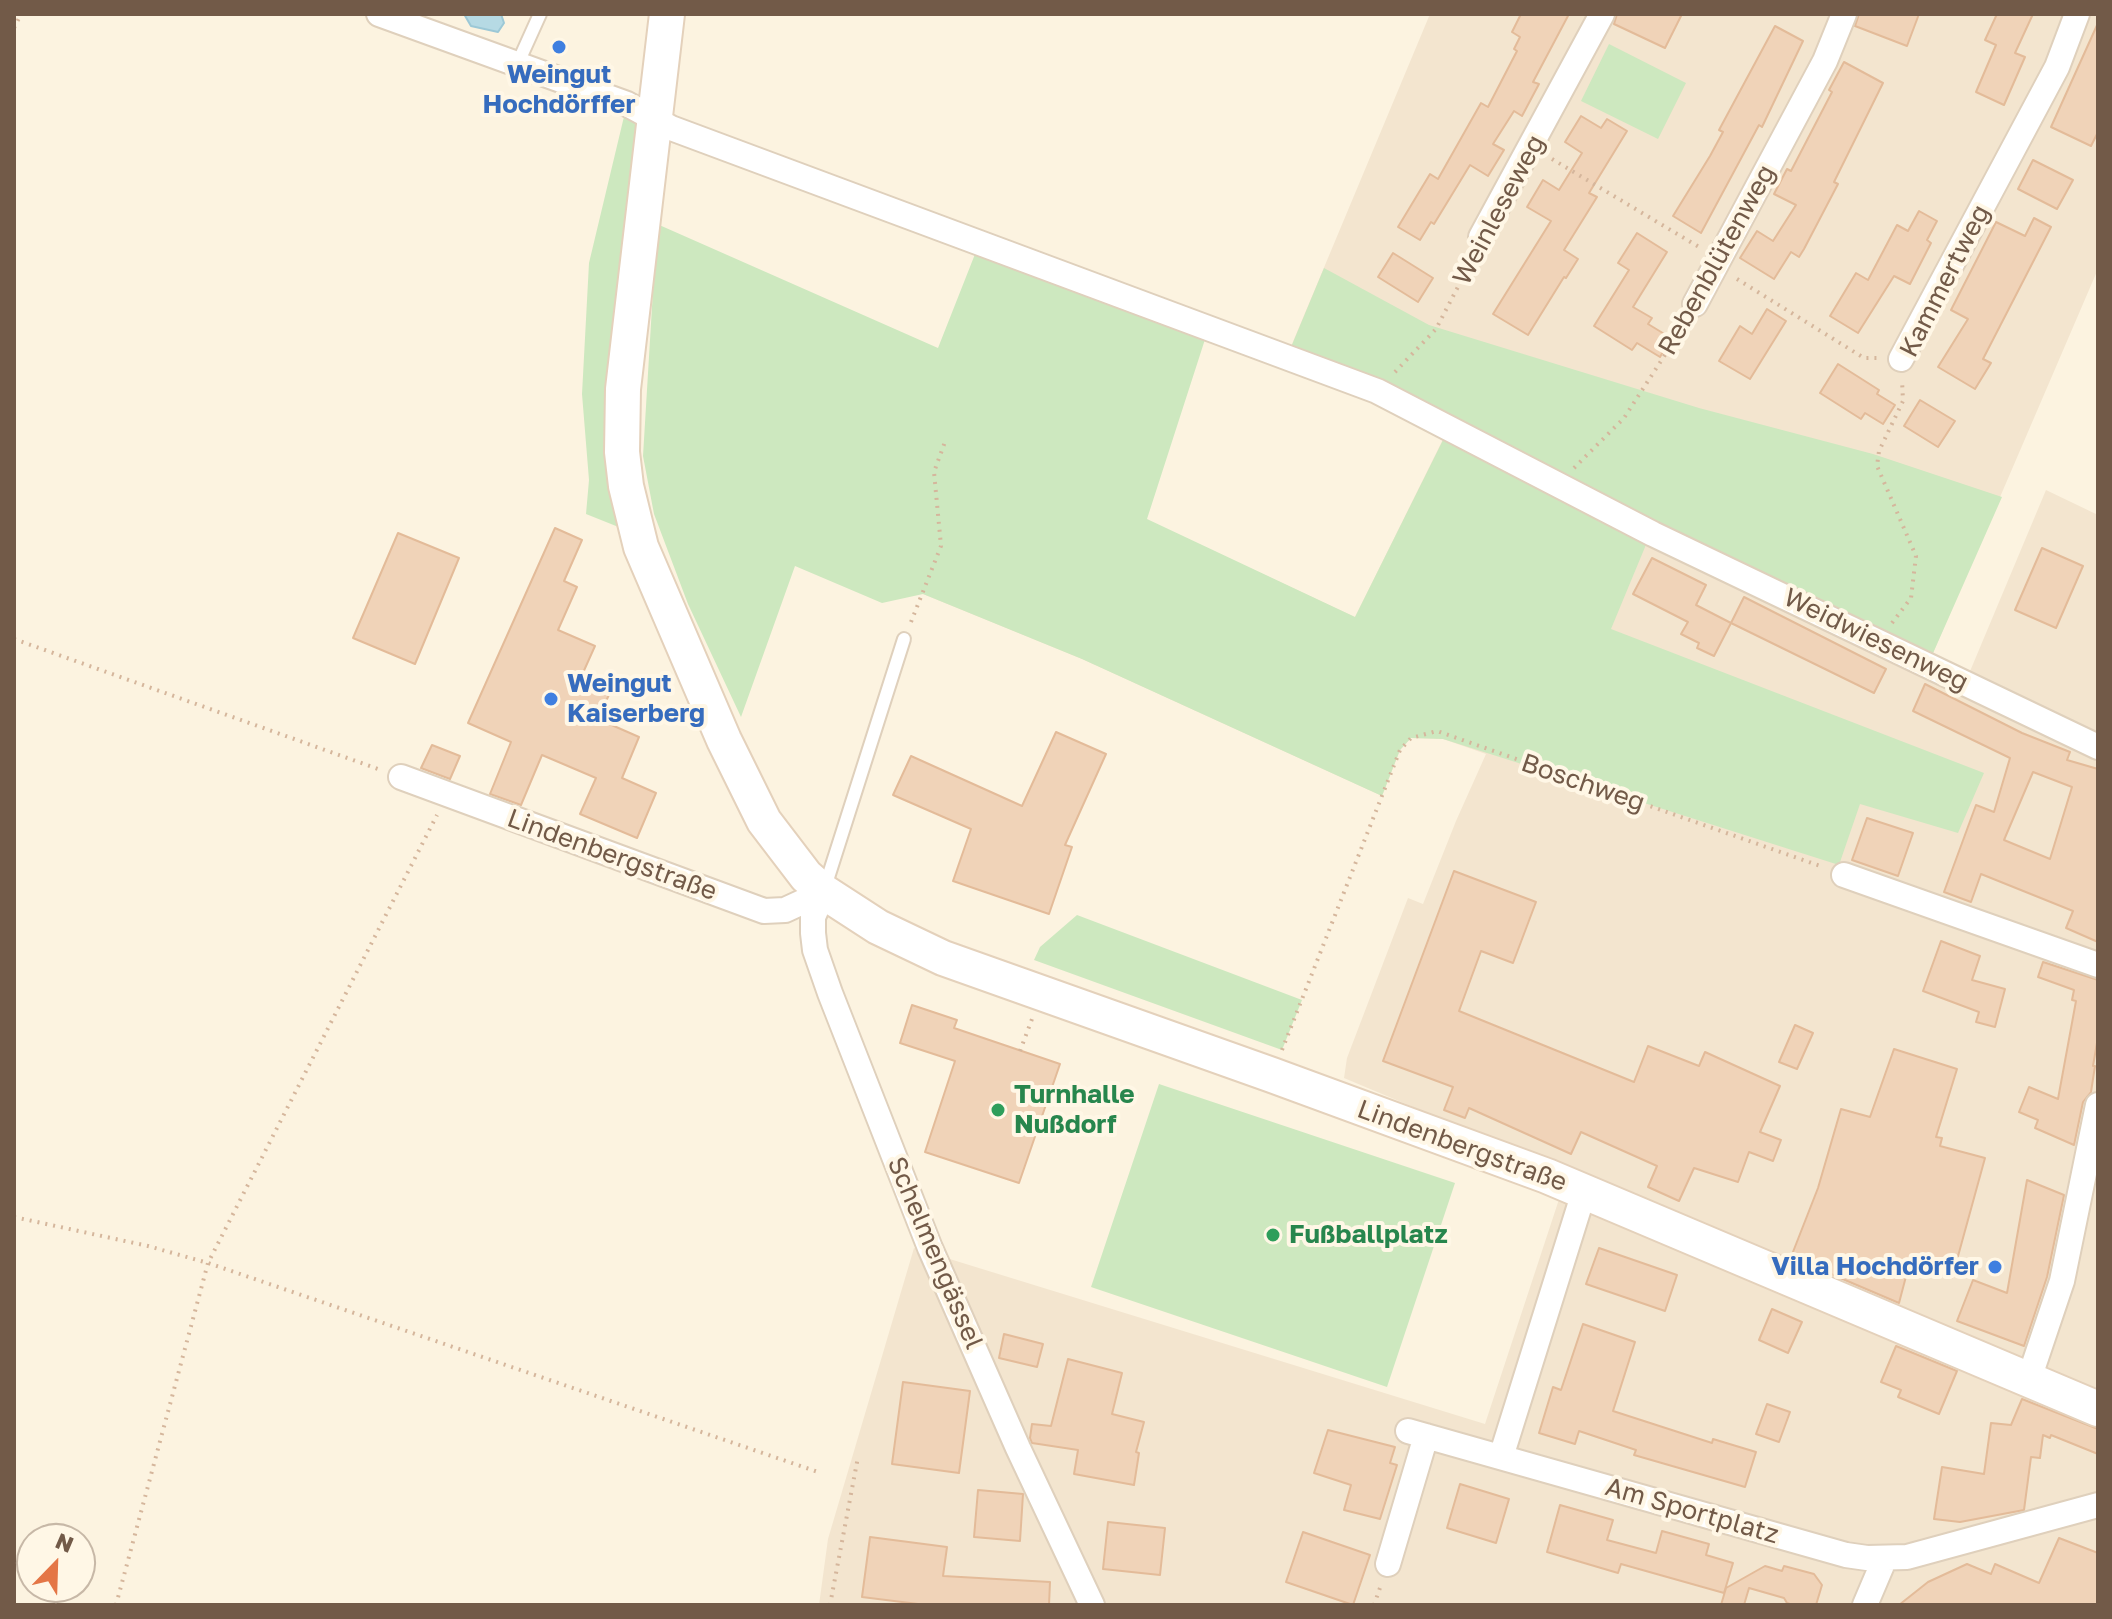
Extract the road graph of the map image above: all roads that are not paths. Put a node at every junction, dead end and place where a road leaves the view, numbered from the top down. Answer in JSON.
{"nodes":[{"id":1,"x":379,"y":14,"type":"edge"},
{"id":2,"x":540,"y":14,"type":"edge"},
{"id":3,"x":667,"y":14,"type":"edge"},
{"id":4,"x":1602,"y":14,"type":"edge"},
{"id":5,"x":1844,"y":14,"type":"edge"},
{"id":6,"x":2077,"y":14,"type":"edge"},
{"id":7,"x":422,"y":22,"type":"edge"},
{"id":8,"x":517,"y":65,"type":"junction"},
{"id":9,"x":655,"y":118,"type":"junction"},
{"id":10,"x":1481,"y":237,"type":"road end"},
{"id":11,"x":1695,"y":304,"type":"road end"},
{"id":12,"x":1901,"y":359,"type":"road end"},
{"id":13,"x":904,"y":639,"type":"road end"},
{"id":14,"x":2098,"y":747,"type":"edge"},
{"id":15,"x":401,"y":777,"type":"road end"},
{"id":16,"x":1844,"y":875,"type":"road end"},
{"id":17,"x":824,"y":892,"type":"junction"},
{"id":18,"x":2098,"y":965,"type":"edge"},
{"id":19,"x":2098,"y":1105,"type":"edge"},
{"id":20,"x":1584,"y":1192,"type":"junction"},
{"id":21,"x":2029,"y":1379,"type":"junction"},
{"id":22,"x":2098,"y":1409,"type":"edge"},
{"id":23,"x":1501,"y":1457,"type":"junction"},
{"id":24,"x":2098,"y":1505,"type":"edge"},
{"id":25,"x":1885,"y":1558,"type":"junction"},
{"id":26,"x":1388,"y":1564,"type":"dead end"},
{"id":27,"x":1092,"y":1605,"type":"edge"},
{"id":28,"x":1865,"y":1605,"type":"edge"}],
"edges":[{"from":1,"to":7,"type":"street"},
{"from":2,"to":8,"type":"lane"},
{"from":3,"to":9,"type":"main road","name":"Lindenbergstraße"},
{"from":4,"to":10,"type":"street","name":"Weinleseweg"},
{"from":5,"to":11,"type":"street","name":"Rebenblütenweg"},
{"from":6,"to":12,"type":"street","name":"Kammertweg"},
{"from":7,"to":8,"type":"street"},
{"from":8,"to":9,"type":"street"},
{"from":9,"to":14,"type":"street","name":"Weidwiesenweg"},
{"from":9,"to":17,"type":"main road","name":"Lindenbergstraße"},
{"from":13,"to":17,"type":"lane"},
{"from":15,"to":17,"type":"street","name":"Lindenbergstraße"},
{"from":16,"to":18,"type":"street"},
{"from":17,"to":20,"type":"main road","name":"Lindenbergstraße"},
{"from":17,"to":27,"type":"street","name":"Schelmengässel"},
{"from":19,"to":21,"type":"street"},
{"from":20,"to":21,"type":"main road","name":"Lindenbergstraße"},
{"from":20,"to":23,"type":"street"},
{"from":21,"to":22,"type":"main road","name":"Lindenbergstraße"},
{"from":23,"to":25,"type":"street","name":"Am Sportplatz"},
{"from":23,"to":26,"type":"street","name":"Am Sportplatz"},
{"from":24,"to":25,"type":"street","name":"Am Sportplatz"},
{"from":25,"to":28,"type":"street"}]}
